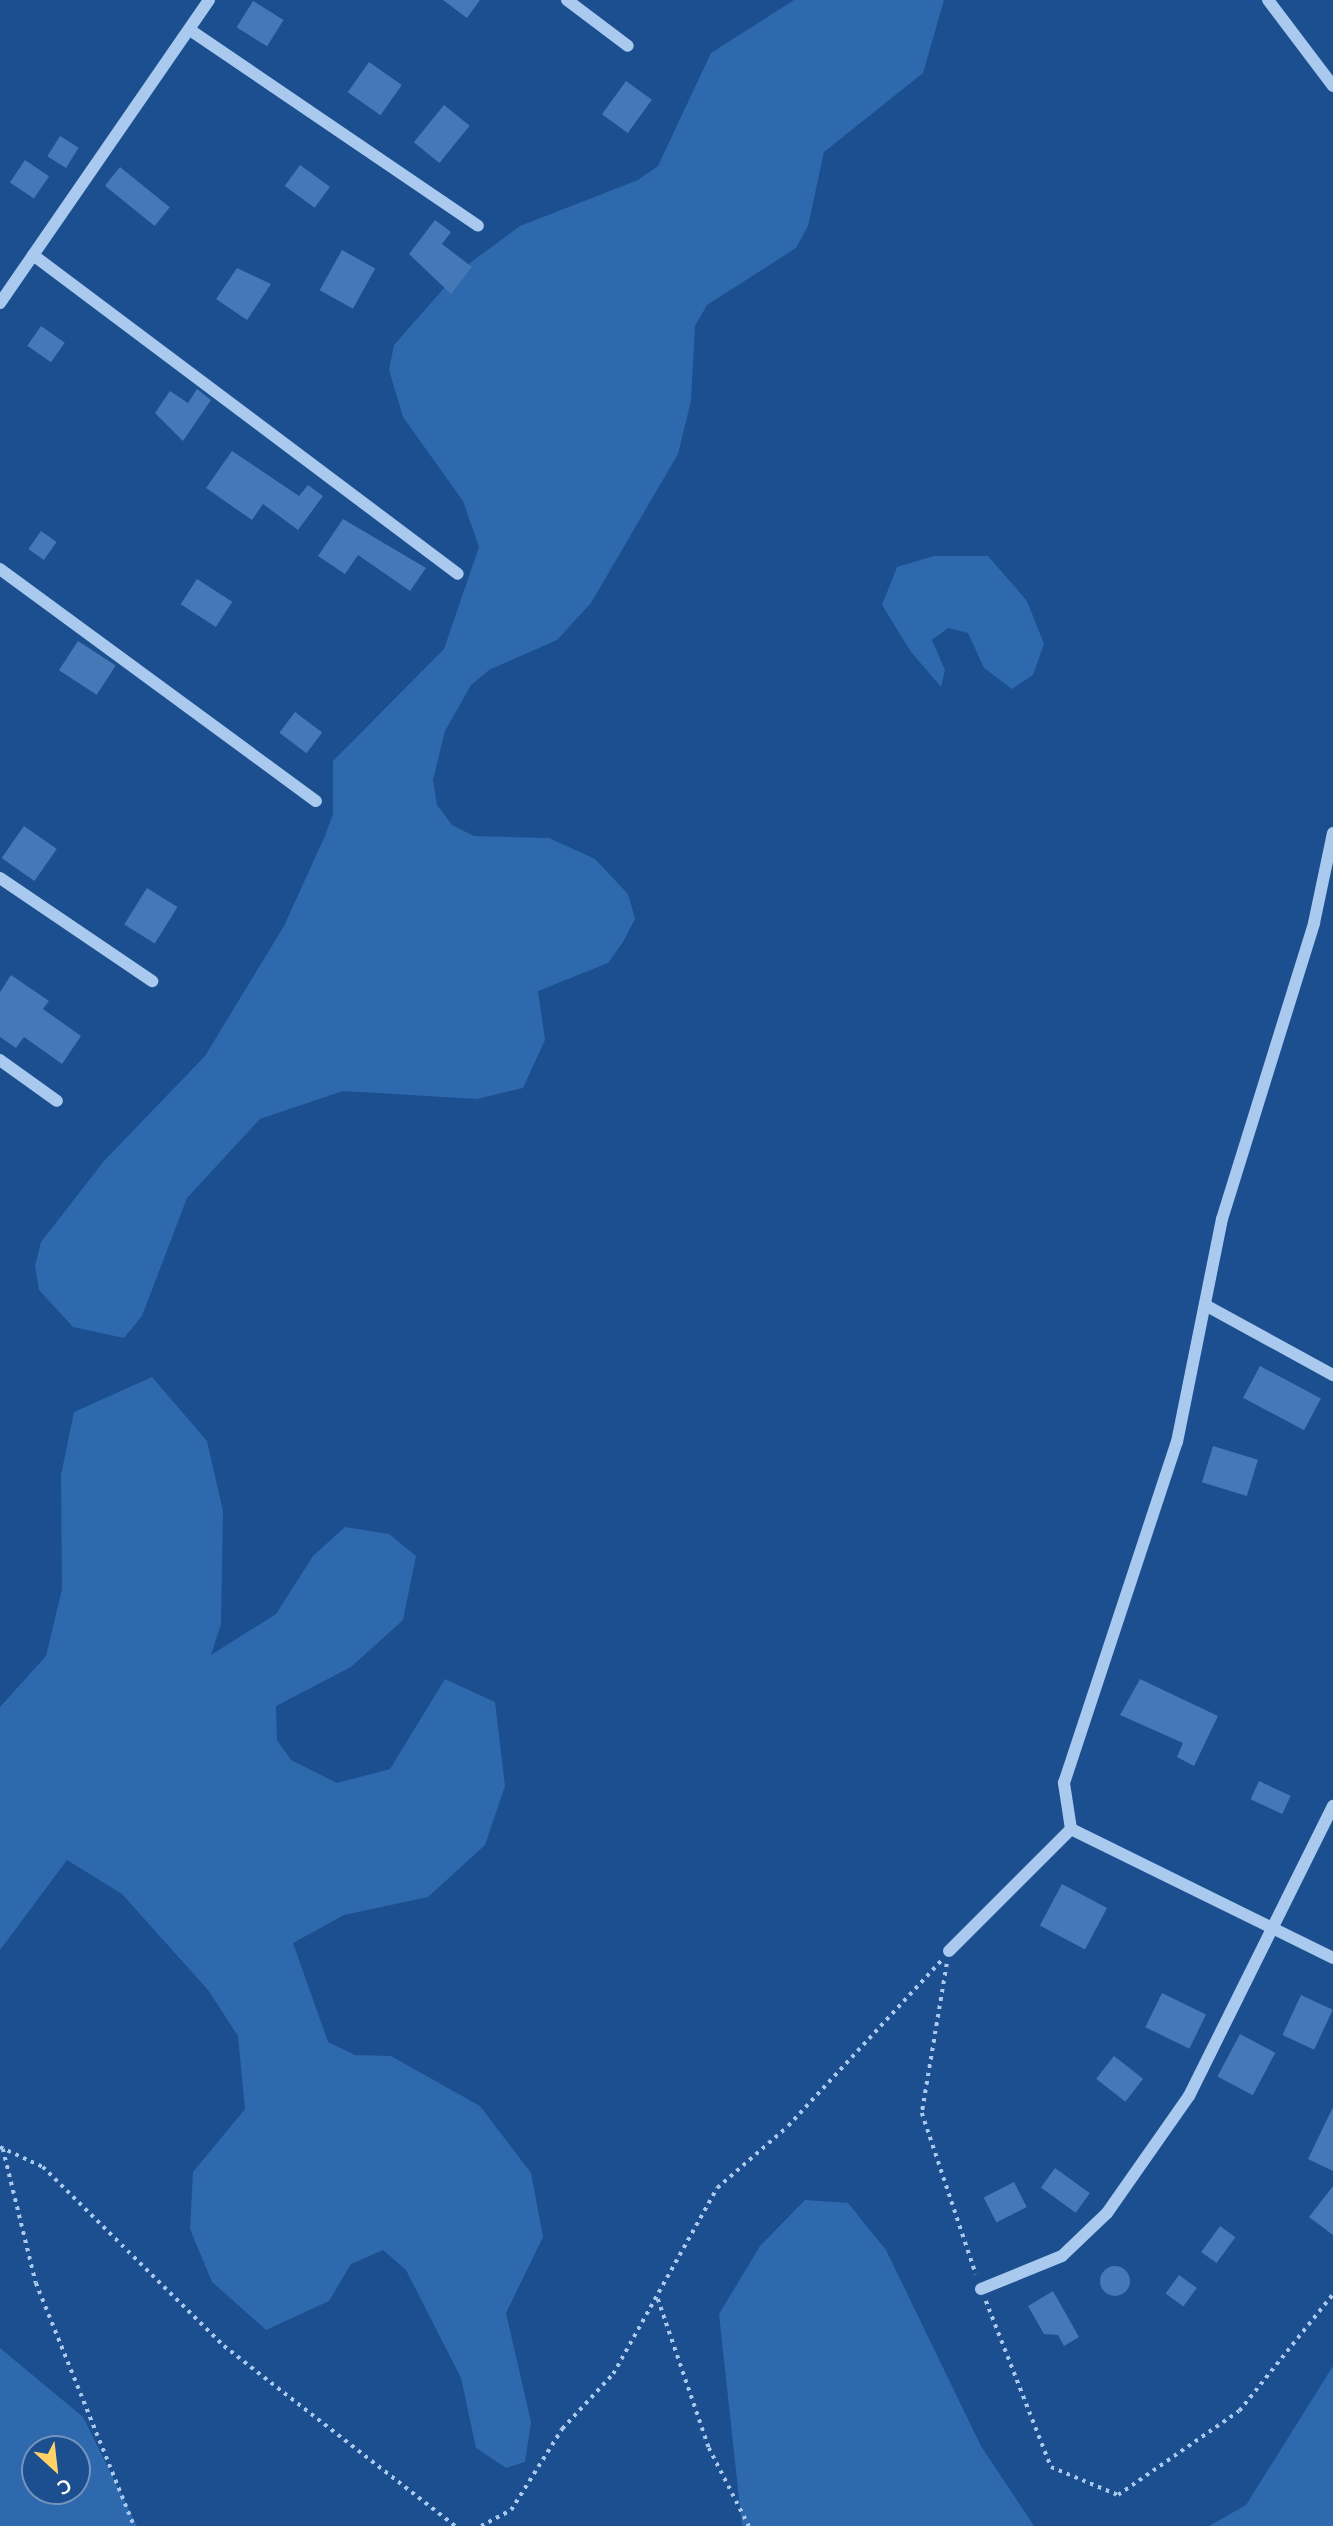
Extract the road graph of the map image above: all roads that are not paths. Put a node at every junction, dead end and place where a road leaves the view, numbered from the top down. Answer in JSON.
{"nodes":[{"id":1,"x":209,"y":0,"type":"edge"},
{"id":2,"x":567,"y":0,"type":"edge"},
{"id":3,"x":1268,"y":0,"type":"edge"},
{"id":4,"x":190,"y":30,"type":"junction"},
{"id":5,"x":628,"y":46,"type":"dead end"},
{"id":6,"x":1333,"y":86,"type":"edge"},
{"id":7,"x":478,"y":226,"type":"dead end"},
{"id":8,"x":33,"y":254,"type":"junction"},
{"id":9,"x":0,"y":303,"type":"edge"},
{"id":10,"x":0,"y":569,"type":"edge"},
{"id":11,"x":458,"y":574,"type":"dead end"},
{"id":12,"x":316,"y":801,"type":"dead end"},
{"id":13,"x":1333,"y":833,"type":"edge"},
{"id":14,"x":0,"y":878,"type":"edge"},
{"id":15,"x":152,"y":981,"type":"dead end"},
{"id":16,"x":0,"y":1060,"type":"edge"},
{"id":17,"x":57,"y":1101,"type":"dead end"},
{"id":18,"x":1207,"y":1306,"type":"junction"},
{"id":19,"x":1333,"y":1376,"type":"edge"},
{"id":20,"x":1333,"y":1806,"type":"edge"},
{"id":21,"x":1071,"y":1829,"type":"junction"},
{"id":22,"x":1272,"y":1930,"type":"junction"},
{"id":23,"x":949,"y":1951,"type":"road end"},
{"id":24,"x":1333,"y":1958,"type":"edge"},
{"id":25,"x":981,"y":2289,"type":"road end"}],
"edges":[{"from":1,"to":4,"type":"street"},
{"from":2,"to":5,"type":"street"},
{"from":3,"to":6,"type":"street"},
{"from":4,"to":7,"type":"street"},
{"from":4,"to":8,"type":"street"},
{"from":8,"to":9,"type":"street"},
{"from":8,"to":11,"type":"street"},
{"from":10,"to":12,"type":"street"},
{"from":13,"to":18,"type":"street"},
{"from":14,"to":15,"type":"street"},
{"from":16,"to":17,"type":"street"},
{"from":18,"to":19,"type":"street"},
{"from":18,"to":21,"type":"street"},
{"from":20,"to":22,"type":"street"},
{"from":21,"to":22,"type":"street"},
{"from":21,"to":23,"type":"street"},
{"from":22,"to":24,"type":"street"},
{"from":22,"to":25,"type":"street"}]}
